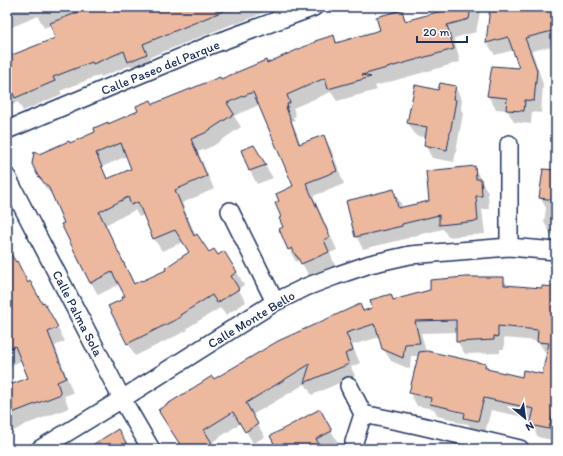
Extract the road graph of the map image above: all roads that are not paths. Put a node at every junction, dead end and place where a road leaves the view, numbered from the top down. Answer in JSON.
{"nodes":[{"id":1,"x":314,"y":7,"type":"edge"},
{"id":2,"x":7,"y":130,"type":"edge"},
{"id":3,"x":509,"y":144,"type":"dead end"},
{"id":4,"x":7,"y":177,"type":"edge"},
{"id":5,"x":230,"y":211,"type":"dead end"},
{"id":6,"x":509,"y":247,"type":"junction"},
{"id":7,"x":556,"y":251,"type":"edge"},
{"id":8,"x":275,"y":302,"type":"junction"},
{"id":9,"x":349,"y":386,"type":"dead end"},
{"id":10,"x":122,"y":399,"type":"junction"},
{"id":11,"x":363,"y":414,"type":"junction"},
{"id":12,"x":354,"y":442,"type":"dead end"},
{"id":13,"x":459,"y":442,"type":"edge"},
{"id":14,"x":40,"y":449,"type":"edge"},
{"id":15,"x":150,"y":449,"type":"edge"},
{"id":16,"x":520,"y":449,"type":"edge"}],
"edges":[{"from":1,"to":2,"type":"street","name":"Calle Paseo del Parque"},
{"from":3,"to":6,"type":"street"},
{"from":4,"to":10,"type":"street","name":"Calle Palma Sola"},
{"from":5,"to":8,"type":"street"},
{"from":6,"to":7,"type":"street","name":"Calle Monte Bello"},
{"from":6,"to":8,"type":"street","name":"Calle Monte Bello"},
{"from":8,"to":10,"type":"street","name":"Calle Monte Bello"},
{"from":9,"to":11,"type":"street"},
{"from":10,"to":14,"type":"street","name":"Calle Monte Bello"},
{"from":10,"to":15,"type":"street","name":"Calle Palma Sola"},
{"from":11,"to":12,"type":"street"},
{"from":11,"to":13,"type":"street"},
{"from":13,"to":16,"type":"street"}]}
